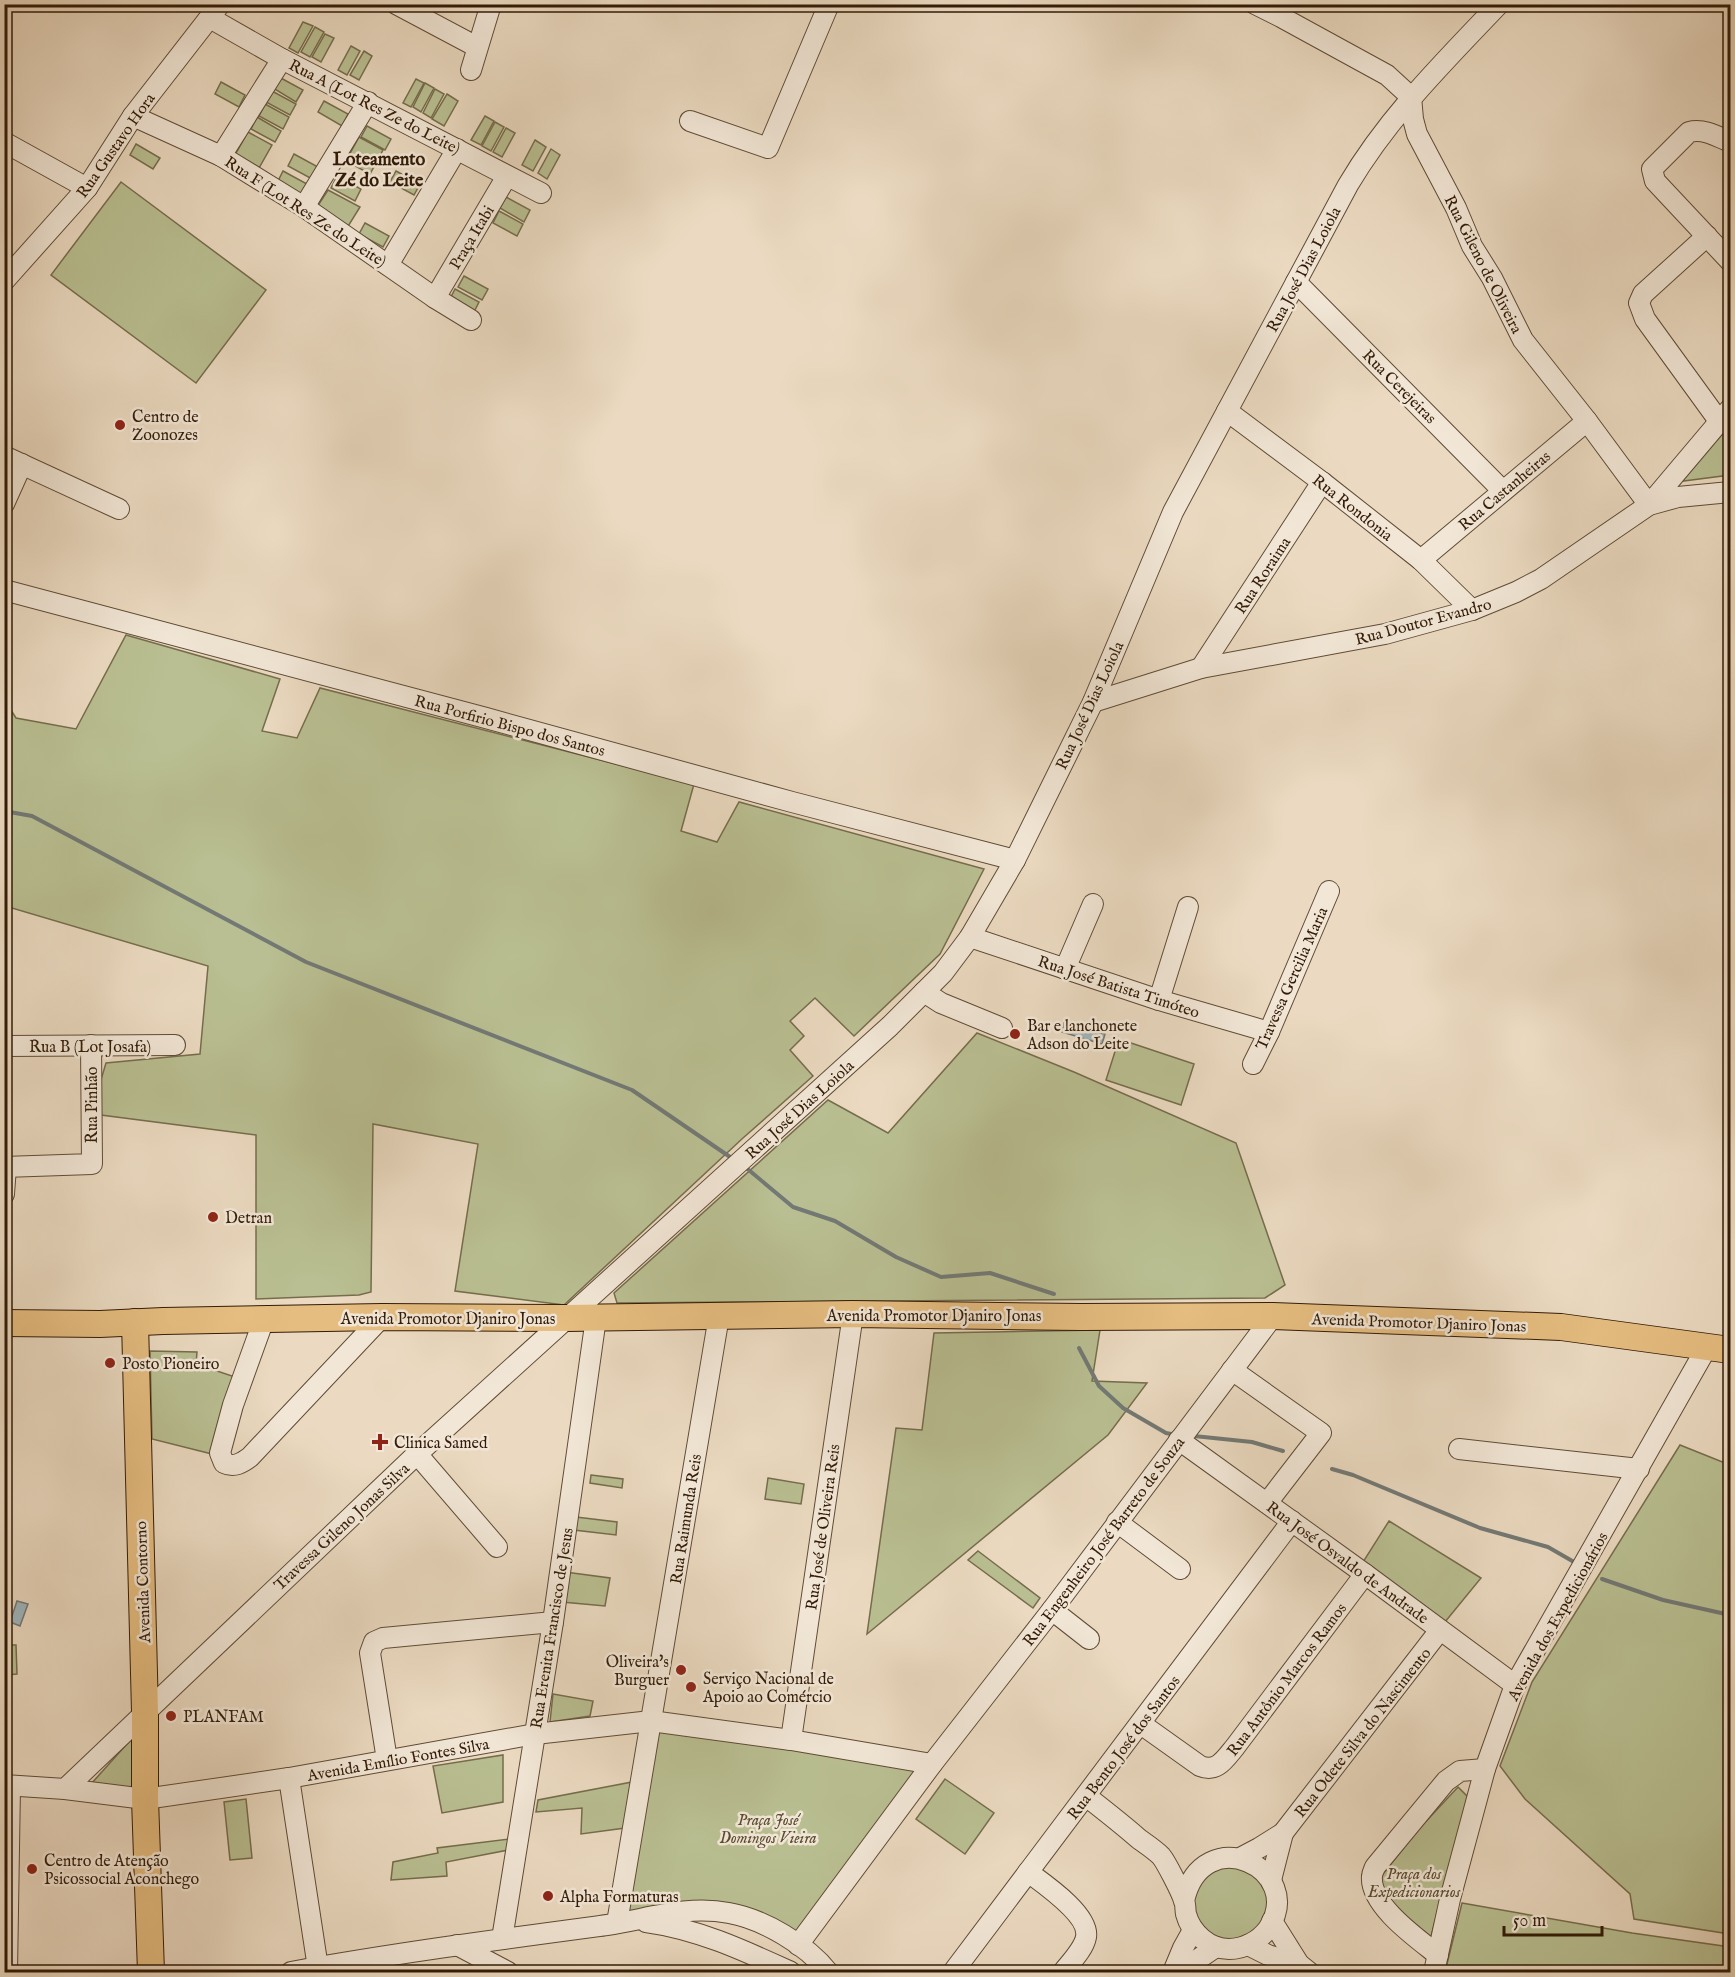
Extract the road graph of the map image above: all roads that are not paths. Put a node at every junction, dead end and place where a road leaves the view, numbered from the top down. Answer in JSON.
{"nodes":[{"id":1,"x":396,"y":4,"type":"edge"},
{"id":2,"x":491,"y":4,"type":"edge"},
{"id":3,"x":829,"y":4,"type":"edge"},
{"id":4,"x":1255,"y":4,"type":"edge"},
{"id":5,"x":1499,"y":4,"type":"edge"},
{"id":6,"x":215,"y":11,"type":"edge"},
{"id":7,"x":477,"y":47,"type":"junction"},
{"id":8,"x":282,"y":59,"type":"junction"},
{"id":9,"x":471,"y":70,"type":"dead end"},
{"id":10,"x":1411,"y":97,"type":"junction"},
{"id":11,"x":368,"y":102,"type":"junction"},
{"id":12,"x":133,"y":116,"type":"junction"},
{"id":13,"x":690,"y":121,"type":"dead end"},
{"id":14,"x":4,"y":142,"type":"edge"},
{"id":15,"x":1731,"y":142,"type":"edge"},
{"id":16,"x":457,"y":149,"type":"junction"},
{"id":17,"x":221,"y":156,"type":"junction"},
{"id":18,"x":507,"y":176,"type":"junction"},
{"id":19,"x":87,"y":188,"type":"junction"},
{"id":20,"x":541,"y":193,"type":"dead end"},
{"id":21,"x":304,"y":207,"type":"junction"},
{"id":22,"x":1707,"y":236,"type":"junction"},
{"id":23,"x":1731,"y":261,"type":"edge"},
{"id":24,"x":388,"y":265,"type":"junction"},
{"id":25,"x":4,"y":281,"type":"edge"},
{"id":26,"x":1296,"y":282,"type":"junction"},
{"id":27,"x":435,"y":298,"type":"junction"},
{"id":28,"x":471,"y":320,"type":"dead end"},
{"id":29,"x":1227,"y":411,"type":"junction"},
{"id":30,"x":1725,"y":415,"type":"edge"},
{"id":31,"x":1587,"y":421,"type":"junction"},
{"id":32,"x":13,"y":460,"type":"edge"},
{"id":33,"x":1322,"y":482,"type":"junction"},
{"id":34,"x":1503,"y":491,"type":"junction"},
{"id":35,"x":1731,"y":492,"type":"edge"},
{"id":36,"x":4,"y":504,"type":"edge"},
{"id":37,"x":1649,"y":505,"type":"junction"},
{"id":38,"x":119,"y":509,"type":"dead end"},
{"id":39,"x":1421,"y":560,"type":"junction"},
{"id":40,"x":4,"y":590,"type":"edge"},
{"id":41,"x":1472,"y":610,"type":"junction"},
{"id":42,"x":1201,"y":668,"type":"junction"},
{"id":43,"x":1093,"y":702,"type":"junction"},
{"id":44,"x":1015,"y":860,"type":"junction"},
{"id":45,"x":1329,"y":891,"type":"dead end"},
{"id":46,"x":1093,"y":904,"type":"dead end"},
{"id":47,"x":1188,"y":906,"type":"dead end"},
{"id":48,"x":970,"y":937,"type":"junction"},
{"id":49,"x":1065,"y":969,"type":"junction"},
{"id":50,"x":924,"y":992,"type":"junction"},
{"id":51,"x":1159,"y":1000,"type":"junction"},
{"id":52,"x":1002,"y":1028,"type":"dead end"},
{"id":53,"x":1269,"y":1032,"type":"junction"},
{"id":54,"x":175,"y":1045,"type":"dead end"},
{"id":55,"x":4,"y":1046,"type":"edge"},
{"id":56,"x":91,"y":1046,"type":"junction"},
{"id":57,"x":1253,"y":1064,"type":"dead end"},
{"id":58,"x":5,"y":1167,"type":"edge"},
{"id":59,"x":4,"y":1194,"type":"edge"},
{"id":60,"x":853,"y":1314,"type":"junction"},
{"id":61,"x":718,"y":1316,"type":"junction"},
{"id":62,"x":1273,"y":1316,"type":"junction"},
{"id":63,"x":382,"y":1317,"type":"junction"},
{"id":64,"x":566,"y":1318,"type":"junction"},
{"id":65,"x":596,"y":1318,"type":"junction"},
{"id":66,"x":264,"y":1319,"type":"junction"},
{"id":67,"x":135,"y":1322,"type":"junction"},
{"id":68,"x":4,"y":1323,"type":"edge"},
{"id":69,"x":1719,"y":1349,"type":"edge"},
{"id":70,"x":1232,"y":1370,"type":"junction"},
{"id":71,"x":1179,"y":1440,"type":"junction"},
{"id":72,"x":1459,"y":1449,"type":"dead end"},
{"id":73,"x":417,"y":1454,"type":"junction"},
{"id":74,"x":1639,"y":1469,"type":"junction"},
{"id":75,"x":1267,"y":1503,"type":"junction"},
{"id":76,"x":1292,"y":1521,"type":"junction"},
{"id":77,"x":1117,"y":1522,"type":"junction"},
{"id":78,"x":497,"y":1547,"type":"dead end"},
{"id":79,"x":1180,"y":1569,"type":"dead end"},
{"id":80,"x":1365,"y":1574,"type":"junction"},
{"id":81,"x":1052,"y":1610,"type":"junction"},
{"id":82,"x":553,"y":1622,"type":"junction"},
{"id":83,"x":1440,"y":1630,"type":"junction"},
{"id":84,"x":1089,"y":1639,"type":"dead end"},
{"id":85,"x":1515,"y":1685,"type":"junction"},
{"id":86,"x":145,"y":1712,"type":"junction"},
{"id":87,"x":651,"y":1721,"type":"junction"},
{"id":88,"x":1141,"y":1724,"type":"junction"},
{"id":89,"x":535,"y":1734,"type":"junction"},
{"id":90,"x":790,"y":1740,"type":"junction"},
{"id":91,"x":387,"y":1760,"type":"junction"},
{"id":92,"x":932,"y":1764,"type":"junction"},
{"id":93,"x":1485,"y":1769,"type":"junction"},
{"id":94,"x":289,"y":1778,"type":"junction"},
{"id":95,"x":7,"y":1785,"type":"edge"},
{"id":96,"x":65,"y":1789,"type":"junction"},
{"id":97,"x":1086,"y":1796,"type":"junction"},
{"id":98,"x":145,"y":1799,"type":"junction"},
{"id":99,"x":1283,"y":1833,"type":"junction"},
{"id":100,"x":1161,"y":1857,"type":"junction"},
{"id":101,"x":1240,"y":1858,"type":"junction"},
{"id":102,"x":1205,"y":1865,"type":"junction"},
{"id":103,"x":1028,"y":1872,"type":"junction"},
{"id":104,"x":1271,"y":1880,"type":"junction"},
{"id":105,"x":1184,"y":1901,"type":"junction"},
{"id":106,"x":1272,"y":1921,"type":"junction"},
{"id":107,"x":623,"y":1922,"type":"junction"},
{"id":108,"x":1193,"y":1930,"type":"junction"},
{"id":109,"x":502,"y":1939,"type":"junction"},
{"id":110,"x":457,"y":1945,"type":"junction"},
{"id":111,"x":798,"y":1945,"type":"junction"},
{"id":112,"x":1248,"y":1945,"type":"junction"},
{"id":113,"x":1216,"y":1947,"type":"junction"},
{"id":114,"x":1436,"y":1964,"type":"edge"},
{"id":115,"x":318,"y":1968,"type":"junction"},
{"id":116,"x":1304,"y":1968,"type":"edge"},
{"id":117,"x":821,"y":1969,"type":"edge"},
{"id":118,"x":7,"y":1972,"type":"edge"},
{"id":119,"x":151,"y":1972,"type":"edge"},
{"id":120,"x":291,"y":1972,"type":"edge"},
{"id":121,"x":508,"y":1972,"type":"edge"},
{"id":122,"x":791,"y":1972,"type":"edge"},
{"id":123,"x":953,"y":1972,"type":"edge"},
{"id":124,"x":1063,"y":1972,"type":"edge"},
{"id":125,"x":1173,"y":1972,"type":"edge"},
{"id":126,"x":1179,"y":1972,"type":"edge"}],
"edges":[{"from":1,"to":7,"type":"street"},
{"from":2,"to":7,"type":"street"},
{"from":3,"to":13,"type":"street"},
{"from":4,"to":10,"type":"street"},
{"from":5,"to":10,"type":"street","name":"Rua José Dias Loiola"},
{"from":6,"to":8,"type":"street","name":"Rua A (Lot Res Ze do Leite)"},
{"from":6,"to":12,"type":"street","name":"Rua Gustavo Hora"},
{"from":7,"to":9,"type":"street"},
{"from":8,"to":11,"type":"street","name":"Rua A (Lot Res Ze do Leite)"},
{"from":8,"to":17,"type":"street"},
{"from":10,"to":26,"type":"street","name":"Rua José Dias Loiola"},
{"from":10,"to":31,"type":"street","name":"Rua Gileno de Oliveira"},
{"from":11,"to":16,"type":"street","name":"Rua A (Lot Res Ze do Leite)"},
{"from":11,"to":21,"type":"street"},
{"from":12,"to":17,"type":"street","name":"Rua F (Lot Res Ze do Leite)"},
{"from":12,"to":19,"type":"street","name":"Rua Gustavo Hora"},
{"from":14,"to":19,"type":"street"},
{"from":15,"to":22,"type":"street"},
{"from":16,"to":18,"type":"street","name":"Rua A (Lot Res Ze do Leite)"},
{"from":16,"to":24,"type":"street"},
{"from":17,"to":21,"type":"street","name":"Rua F (Lot Res Ze do Leite)"},
{"from":18,"to":20,"type":"street","name":"Rua A (Lot Res Ze do Leite)"},
{"from":18,"to":27,"type":"street","name":"Praça Itabi"},
{"from":19,"to":25,"type":"street","name":"Rua Gustavo Hora"},
{"from":21,"to":24,"type":"street","name":"Rua F (Lot Res Ze do Leite)"},
{"from":22,"to":23,"type":"street"},
{"from":22,"to":30,"type":"street"},
{"from":24,"to":27,"type":"street","name":"Rua F (Lot Res Ze do Leite)"},
{"from":26,"to":29,"type":"street","name":"Rua José Dias Loiola"},
{"from":26,"to":34,"type":"street","name":"Rua Cerejeiras"},
{"from":27,"to":28,"type":"street","name":"Rua F (Lot Res Ze do Leite)"},
{"from":29,"to":33,"type":"street","name":"Rua Rondonia"},
{"from":29,"to":43,"type":"street","name":"Rua José Dias Loiola"},
{"from":30,"to":37,"type":"street"},
{"from":31,"to":34,"type":"street","name":"Rua Castanheiras"},
{"from":31,"to":37,"type":"street","name":"Rua Gileno de Oliveira"},
{"from":32,"to":36,"type":"street"},
{"from":32,"to":38,"type":"street"},
{"from":33,"to":39,"type":"street","name":"Rua Rondonia"},
{"from":33,"to":42,"type":"street","name":"Rua Roraima"},
{"from":34,"to":39,"type":"street","name":"Rua Castanheiras"},
{"from":35,"to":37,"type":"street","name":"Rua Doutor Evandro"},
{"from":37,"to":41,"type":"street","name":"Rua Doutor Evandro"},
{"from":39,"to":41,"type":"street","name":"Rua Rondonia"},
{"from":40,"to":44,"type":"street","name":"Rua Porfirio Bispo dos Santos"},
{"from":41,"to":42,"type":"street","name":"Rua Doutor Evandro"},
{"from":42,"to":43,"type":"street","name":"Rua Doutor Evandro"},
{"from":43,"to":44,"type":"street","name":"Rua José Dias Loiola"},
{"from":44,"to":48,"type":"street","name":"Rua José Dias Loiola"},
{"from":45,"to":53,"type":"street","name":"Travessa Gercilia Maria"},
{"from":46,"to":49,"type":"street"},
{"from":47,"to":51,"type":"street"},
{"from":48,"to":49,"type":"street","name":"Rua José Batista Timóteo"},
{"from":48,"to":50,"type":"street","name":"Rua José Dias Loiola"},
{"from":49,"to":51,"type":"street","name":"Rua José Batista Timóteo"},
{"from":50,"to":52,"type":"street"},
{"from":50,"to":64,"type":"street","name":"Rua José Dias Loiola"},
{"from":51,"to":53,"type":"street","name":"Rua José Batista Timóteo"},
{"from":53,"to":57,"type":"street","name":"Travessa Gercilia Maria"},
{"from":54,"to":56,"type":"street","name":"Rua B (Lot Josafa)"},
{"from":55,"to":56,"type":"street","name":"Rua B (Lot Josafa)"},
{"from":56,"to":58,"type":"street","name":"Rua Pinhão"},
{"from":58,"to":59,"type":"street"},
{"from":60,"to":61,"type":"main road","name":"Avenida Promotor Djaniro Jonas"},
{"from":60,"to":62,"type":"main road","name":"Avenida Promotor Djaniro Jonas"},
{"from":60,"to":90,"type":"street","name":"Rua José de Oliveira Reis"},
{"from":61,"to":65,"type":"main road","name":"Avenida Promotor Djaniro Jonas"},
{"from":61,"to":87,"type":"street","name":"Rua Raimunda Reis"},
{"from":62,"to":69,"type":"main road","name":"Avenida Promotor Djaniro Jonas"},
{"from":62,"to":70,"type":"street","name":"Rua Engenheiro José Barreto de Souza"},
{"from":63,"to":64,"type":"main road","name":"Avenida Promotor Djaniro Jonas"},
{"from":63,"to":66,"type":"main road","name":"Avenida Promotor Djaniro Jonas"},
{"from":63,"to":66,"type":"street"},
{"from":64,"to":65,"type":"main road","name":"Avenida Promotor Djaniro Jonas"},
{"from":64,"to":73,"type":"street","name":"Travessa Gileno Jonas Silva"},
{"from":65,"to":82,"type":"street","name":"Rua Erenita Francisco de Jesus"},
{"from":66,"to":67,"type":"main road","name":"Avenida Promotor Djaniro Jonas"},
{"from":67,"to":68,"type":"main road"},
{"from":67,"to":86,"type":"main road","name":"Avenida Contorno"},
{"from":69,"to":74,"type":"street","name":"Avenida dos Expedicionários"},
{"from":70,"to":71,"type":"street","name":"Rua Engenheiro José Barreto de Souza"},
{"from":70,"to":75,"type":"street"},
{"from":71,"to":75,"type":"street","name":"Rua José Osvaldo de Andrade"},
{"from":71,"to":77,"type":"street","name":"Rua Engenheiro José Barreto de Souza"},
{"from":72,"to":74,"type":"street"},
{"from":73,"to":78,"type":"street"},
{"from":73,"to":86,"type":"street","name":"Travessa Gileno Jonas Silva"},
{"from":74,"to":85,"type":"street","name":"Avenida dos Expedicionários"},
{"from":75,"to":76,"type":"street","name":"Rua José Osvaldo de Andrade"},
{"from":76,"to":80,"type":"street","name":"Rua José Osvaldo de Andrade"},
{"from":76,"to":88,"type":"street","name":"Rua Bento José dos Santos"},
{"from":77,"to":79,"type":"street"},
{"from":77,"to":81,"type":"street","name":"Rua Engenheiro José Barreto de Souza"},
{"from":80,"to":83,"type":"street","name":"Rua José Osvaldo de Andrade"},
{"from":80,"to":88,"type":"street","name":"Rua Antônio Marcos Ramos"},
{"from":81,"to":84,"type":"street"},
{"from":81,"to":92,"type":"street","name":"Rua Engenheiro José Barreto de Souza"},
{"from":82,"to":89,"type":"street","name":"Rua Erenita Francisco de Jesus"},
{"from":82,"to":91,"type":"street"},
{"from":83,"to":85,"type":"street","name":"Rua José Osvaldo de Andrade"},
{"from":83,"to":99,"type":"street","name":"Rua Odete Silva do Nascimento"},
{"from":85,"to":93,"type":"street","name":"Avenida dos Expedicionários"},
{"from":86,"to":96,"type":"street","name":"Travessa Gileno Jonas Silva"},
{"from":86,"to":98,"type":"main road","name":"Avenida Contorno"},
{"from":87,"to":89,"type":"street","name":"Avenida Emílio Fontes Silva"},
{"from":87,"to":90,"type":"street"},
{"from":87,"to":107,"type":"street"},
{"from":88,"to":97,"type":"street","name":"Rua Bento José dos Santos"},
{"from":89,"to":91,"type":"street","name":"Avenida Emílio Fontes Silva"},
{"from":89,"to":109,"type":"street","name":"Rua Erenita Francisco de Jesus"},
{"from":90,"to":92,"type":"street"},
{"from":91,"to":94,"type":"street","name":"Avenida Emílio Fontes Silva"},
{"from":92,"to":111,"type":"street"},
{"from":93,"to":114,"type":"street","name":"Avenida dos Expedicionários"},
{"from":93,"to":114,"type":"street"},
{"from":94,"to":98,"type":"street","name":"Avenida Emílio Fontes Silva"},
{"from":94,"to":115,"type":"street"},
{"from":95,"to":96,"type":"street","name":"Avenida Emílio Fontes Silva"},
{"from":95,"to":118,"type":"street"},
{"from":96,"to":98,"type":"street","name":"Avenida Emílio Fontes Silva"},
{"from":97,"to":100,"type":"street"},
{"from":97,"to":103,"type":"street","name":"Rua Bento José dos Santos"},
{"from":98,"to":119,"type":"main road","name":"Avenida Contorno"},
{"from":99,"to":101,"type":"street","name":"Rua Odete Silva do Nascimento"},
{"from":99,"to":104,"type":"street","name":"Rua Odete Silva do Nascimento"},
{"from":100,"to":102,"type":"street"},
{"from":100,"to":105,"type":"street"},
{"from":101,"to":102,"type":"street"},
{"from":101,"to":104,"type":"street"},
{"from":102,"to":105,"type":"street"},
{"from":103,"to":123,"type":"street","name":"Rua Bento José dos Santos"},
{"from":103,"to":124,"type":"street"},
{"from":104,"to":106,"type":"street"},
{"from":105,"to":108,"type":"street"},
{"from":106,"to":112,"type":"street"},
{"from":106,"to":116,"type":"street"},
{"from":107,"to":109,"type":"street"},
{"from":107,"to":111,"type":"street"},
{"from":107,"to":122,"type":"street"},
{"from":108,"to":113,"type":"street"},
{"from":108,"to":125,"type":"street"},
{"from":109,"to":110,"type":"street"},
{"from":110,"to":115,"type":"street"},
{"from":110,"to":121,"type":"street"},
{"from":111,"to":117,"type":"street"},
{"from":112,"to":113,"type":"street"},
{"from":112,"to":116,"type":"street"},
{"from":113,"to":126,"type":"street"},
{"from":115,"to":120,"type":"street"}]}
